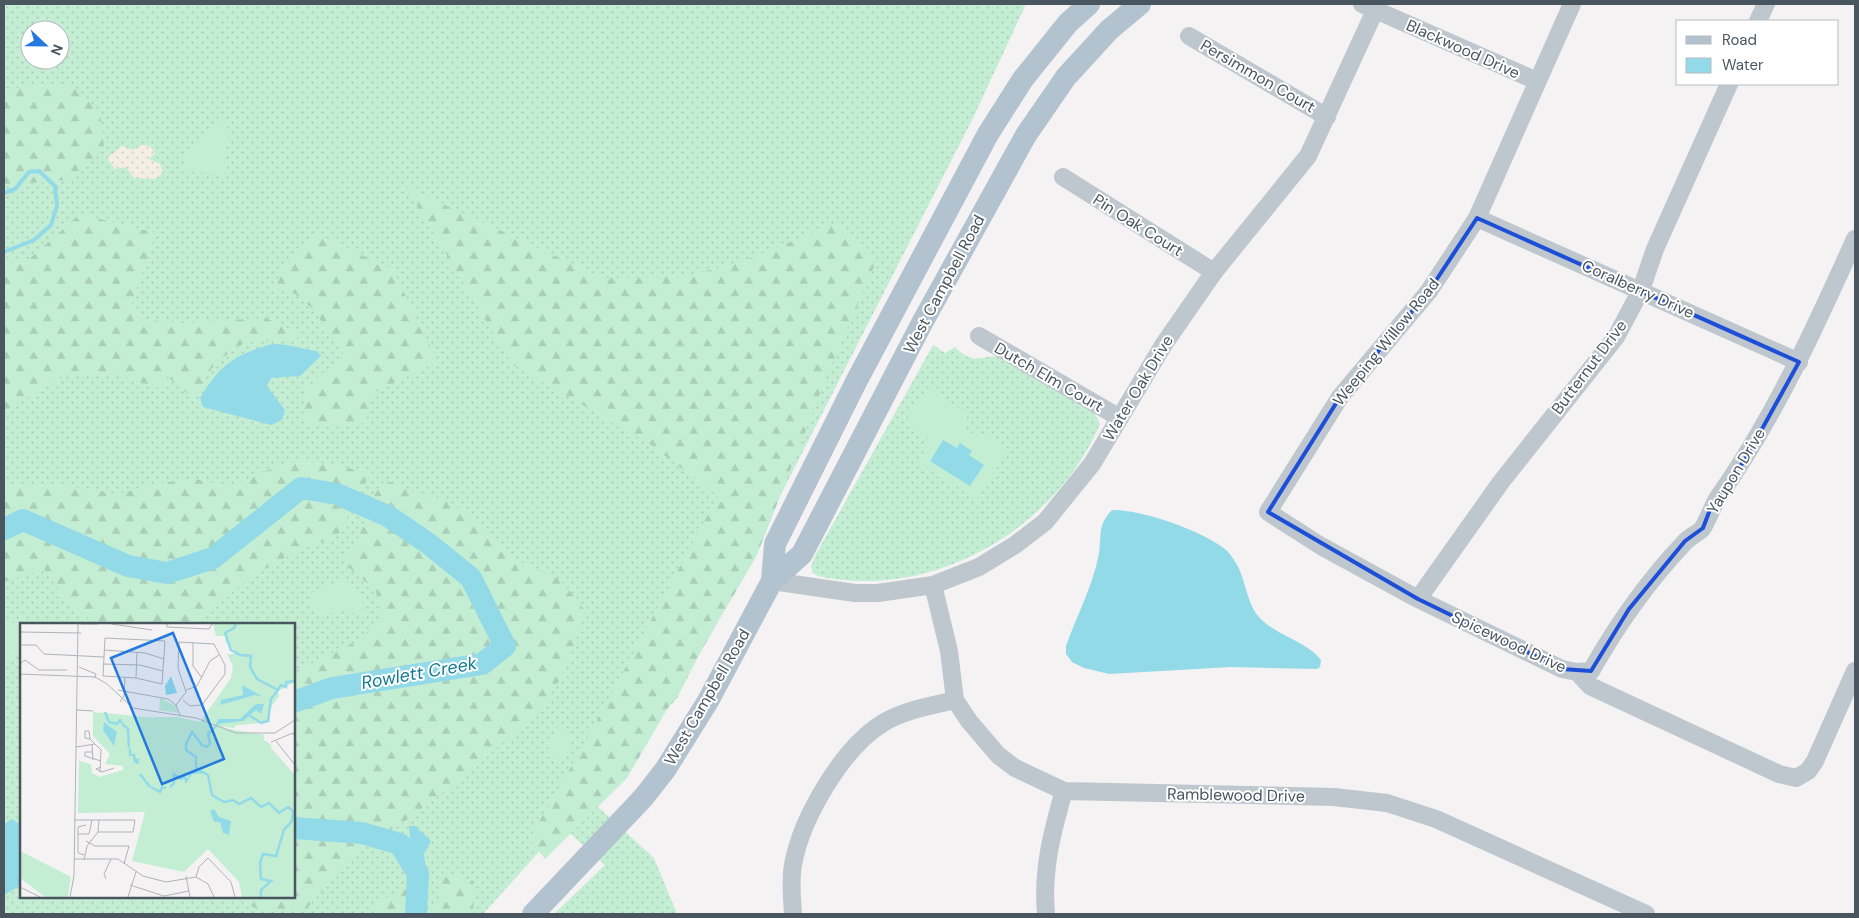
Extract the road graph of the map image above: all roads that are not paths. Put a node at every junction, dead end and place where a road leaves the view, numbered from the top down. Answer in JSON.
{"nodes":[{"id":1,"x":1089,"y":4,"type":"edge"},
{"id":2,"x":1140,"y":4,"type":"edge"},
{"id":3,"x":1572,"y":4,"type":"edge"},
{"id":4,"x":1766,"y":4,"type":"edge"},
{"id":5,"x":1372,"y":6,"type":"edge"},
{"id":6,"x":1758,"y":20,"type":"edge"},
{"id":7,"x":1189,"y":36,"type":"dead end"},
{"id":8,"x":1537,"y":81,"type":"junction"},
{"id":9,"x":1730,"y":85,"type":"edge"},
{"id":10,"x":1327,"y":117,"type":"junction"},
{"id":11,"x":1063,"y":177,"type":"dead end"},
{"id":12,"x":1477,"y":218,"type":"junction"},
{"id":13,"x":1855,"y":239,"type":"edge"},
{"id":14,"x":1214,"y":272,"type":"junction"},
{"id":15,"x":1641,"y":290,"type":"junction"},
{"id":16,"x":979,"y":336,"type":"dead end"},
{"id":17,"x":1799,"y":362,"type":"junction"},
{"id":18,"x":1120,"y":418,"type":"junction"},
{"id":19,"x":1268,"y":512,"type":"joint"},
{"id":20,"x":772,"y":581,"type":"junction"},
{"id":21,"x":932,"y":585,"type":"junction"},
{"id":22,"x":1418,"y":599,"type":"junction"},
{"id":23,"x":1855,"y":671,"type":"edge"},
{"id":24,"x":1577,"y":672,"type":"junction"},
{"id":25,"x":955,"y":700,"type":"junction"},
{"id":26,"x":1064,"y":791,"type":"junction"},
{"id":27,"x":533,"y":914,"type":"edge"},
{"id":28,"x":793,"y":914,"type":"edge"},
{"id":29,"x":1046,"y":914,"type":"edge"},
{"id":30,"x":1646,"y":914,"type":"edge"}],
"edges":[{"from":1,"to":20,"type":"main road","name":"West Campbell Road"},
{"from":2,"to":20,"type":"main road","name":"West Campbell Road"},
{"from":3,"to":8,"type":"street","name":"Weeping Willow Road"},
{"from":4,"to":6,"type":"street"},
{"from":5,"to":8,"type":"street","name":"Blackwood Drive"},
{"from":5,"to":10,"type":"street","name":"Water Oak Drive"},
{"from":7,"to":10,"type":"street","name":"Persimmon Court"},
{"from":8,"to":12,"type":"street","name":"Weeping Willow Road"},
{"from":9,"to":15,"type":"street","name":"Butternut Drive"},
{"from":10,"to":14,"type":"street","name":"Water Oak Drive"},
{"from":11,"to":14,"type":"street","name":"Pin Oak Court"},
{"from":12,"to":15,"type":"street","name":"Coralberry Drive"},
{"from":12,"to":19,"type":"street","name":"Weeping Willow Road"},
{"from":13,"to":17,"type":"street","name":"Yaupon Drive"},
{"from":14,"to":18,"type":"street","name":"Water Oak Drive"},
{"from":15,"to":17,"type":"street","name":"Coralberry Drive"},
{"from":15,"to":22,"type":"street","name":"Butternut Drive"},
{"from":16,"to":18,"type":"street","name":"Dutch Elm Court"},
{"from":17,"to":24,"type":"street","name":"Yaupon Drive"},
{"from":18,"to":21,"type":"street","name":"Water Oak Drive"},
{"from":19,"to":22,"type":"street","name":"Spicewood Drive"},
{"from":20,"to":21,"type":"street","name":"Water Oak Drive"},
{"from":20,"to":27,"type":"main road","name":"West Campbell Road"},
{"from":21,"to":25,"type":"street","name":"Ramblewood Drive"},
{"from":22,"to":24,"type":"street","name":"Spicewood Drive"},
{"from":23,"to":24,"type":"street","name":"Spicewood Drive"},
{"from":25,"to":26,"type":"street","name":"Ramblewood Drive"},
{"from":25,"to":28,"type":"street"},
{"from":26,"to":29,"type":"street"},
{"from":26,"to":30,"type":"street","name":"Ramblewood Drive"}]}
